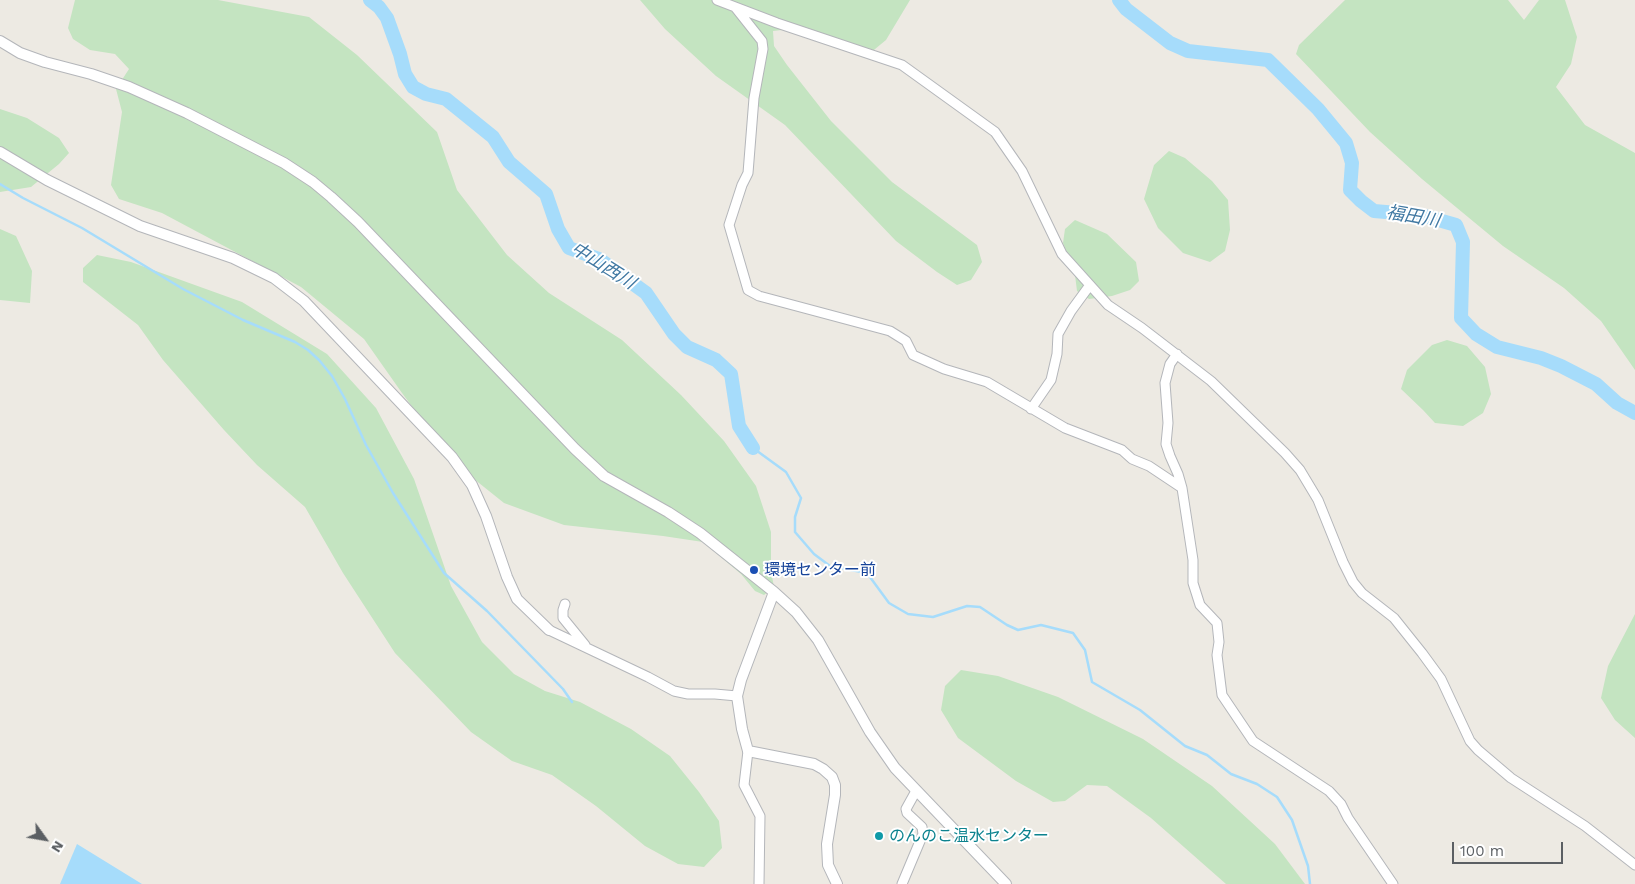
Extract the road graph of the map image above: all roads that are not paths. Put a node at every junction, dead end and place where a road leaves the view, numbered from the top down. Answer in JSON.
{"nodes":[{"id":1,"x":717,"y":0,"type":"edge"},
{"id":2,"x":735,"y":7,"type":"junction"},
{"id":3,"x":0,"y":41,"type":"edge"},
{"id":4,"x":0,"y":152,"type":"edge"},
{"id":5,"x":1090,"y":285,"type":"junction"},
{"id":6,"x":1177,"y":354,"type":"junction"},
{"id":7,"x":1031,"y":409,"type":"junction"},
{"id":8,"x":1182,"y":488,"type":"junction"},
{"id":9,"x":774,"y":592,"type":"junction"},
{"id":10,"x":565,"y":604,"type":"dead end"},
{"id":11,"x":549,"y":630,"type":"joint"},
{"id":12,"x":589,"y":649,"type":"junction"},
{"id":13,"x":737,"y":696,"type":"junction"},
{"id":14,"x":748,"y":752,"type":"junction"},
{"id":15,"x":916,"y":791,"type":"junction"},
{"id":16,"x":1635,"y":864,"type":"edge"},
{"id":17,"x":759,"y":884,"type":"edge"},
{"id":18,"x":837,"y":884,"type":"edge"},
{"id":19,"x":902,"y":884,"type":"edge"},
{"id":20,"x":1006,"y":884,"type":"edge"},
{"id":21,"x":1393,"y":884,"type":"edge"}],
"edges":[{"from":1,"to":2,"type":"street"},
{"from":2,"to":5,"type":"street"},
{"from":2,"to":7,"type":"street"},
{"from":3,"to":9,"type":"street"},
{"from":4,"to":11,"type":"street"},
{"from":5,"to":6,"type":"street"},
{"from":5,"to":7,"type":"street"},
{"from":6,"to":8,"type":"street"},
{"from":6,"to":16,"type":"street"},
{"from":7,"to":8,"type":"street"},
{"from":8,"to":21,"type":"street"},
{"from":9,"to":13,"type":"street"},
{"from":9,"to":15,"type":"street"},
{"from":10,"to":12,"type":"street"},
{"from":11,"to":12,"type":"street"},
{"from":12,"to":13,"type":"street"},
{"from":13,"to":14,"type":"street"},
{"from":14,"to":17,"type":"street"},
{"from":14,"to":18,"type":"street"},
{"from":15,"to":19,"type":"street"},
{"from":15,"to":20,"type":"street"}]}
